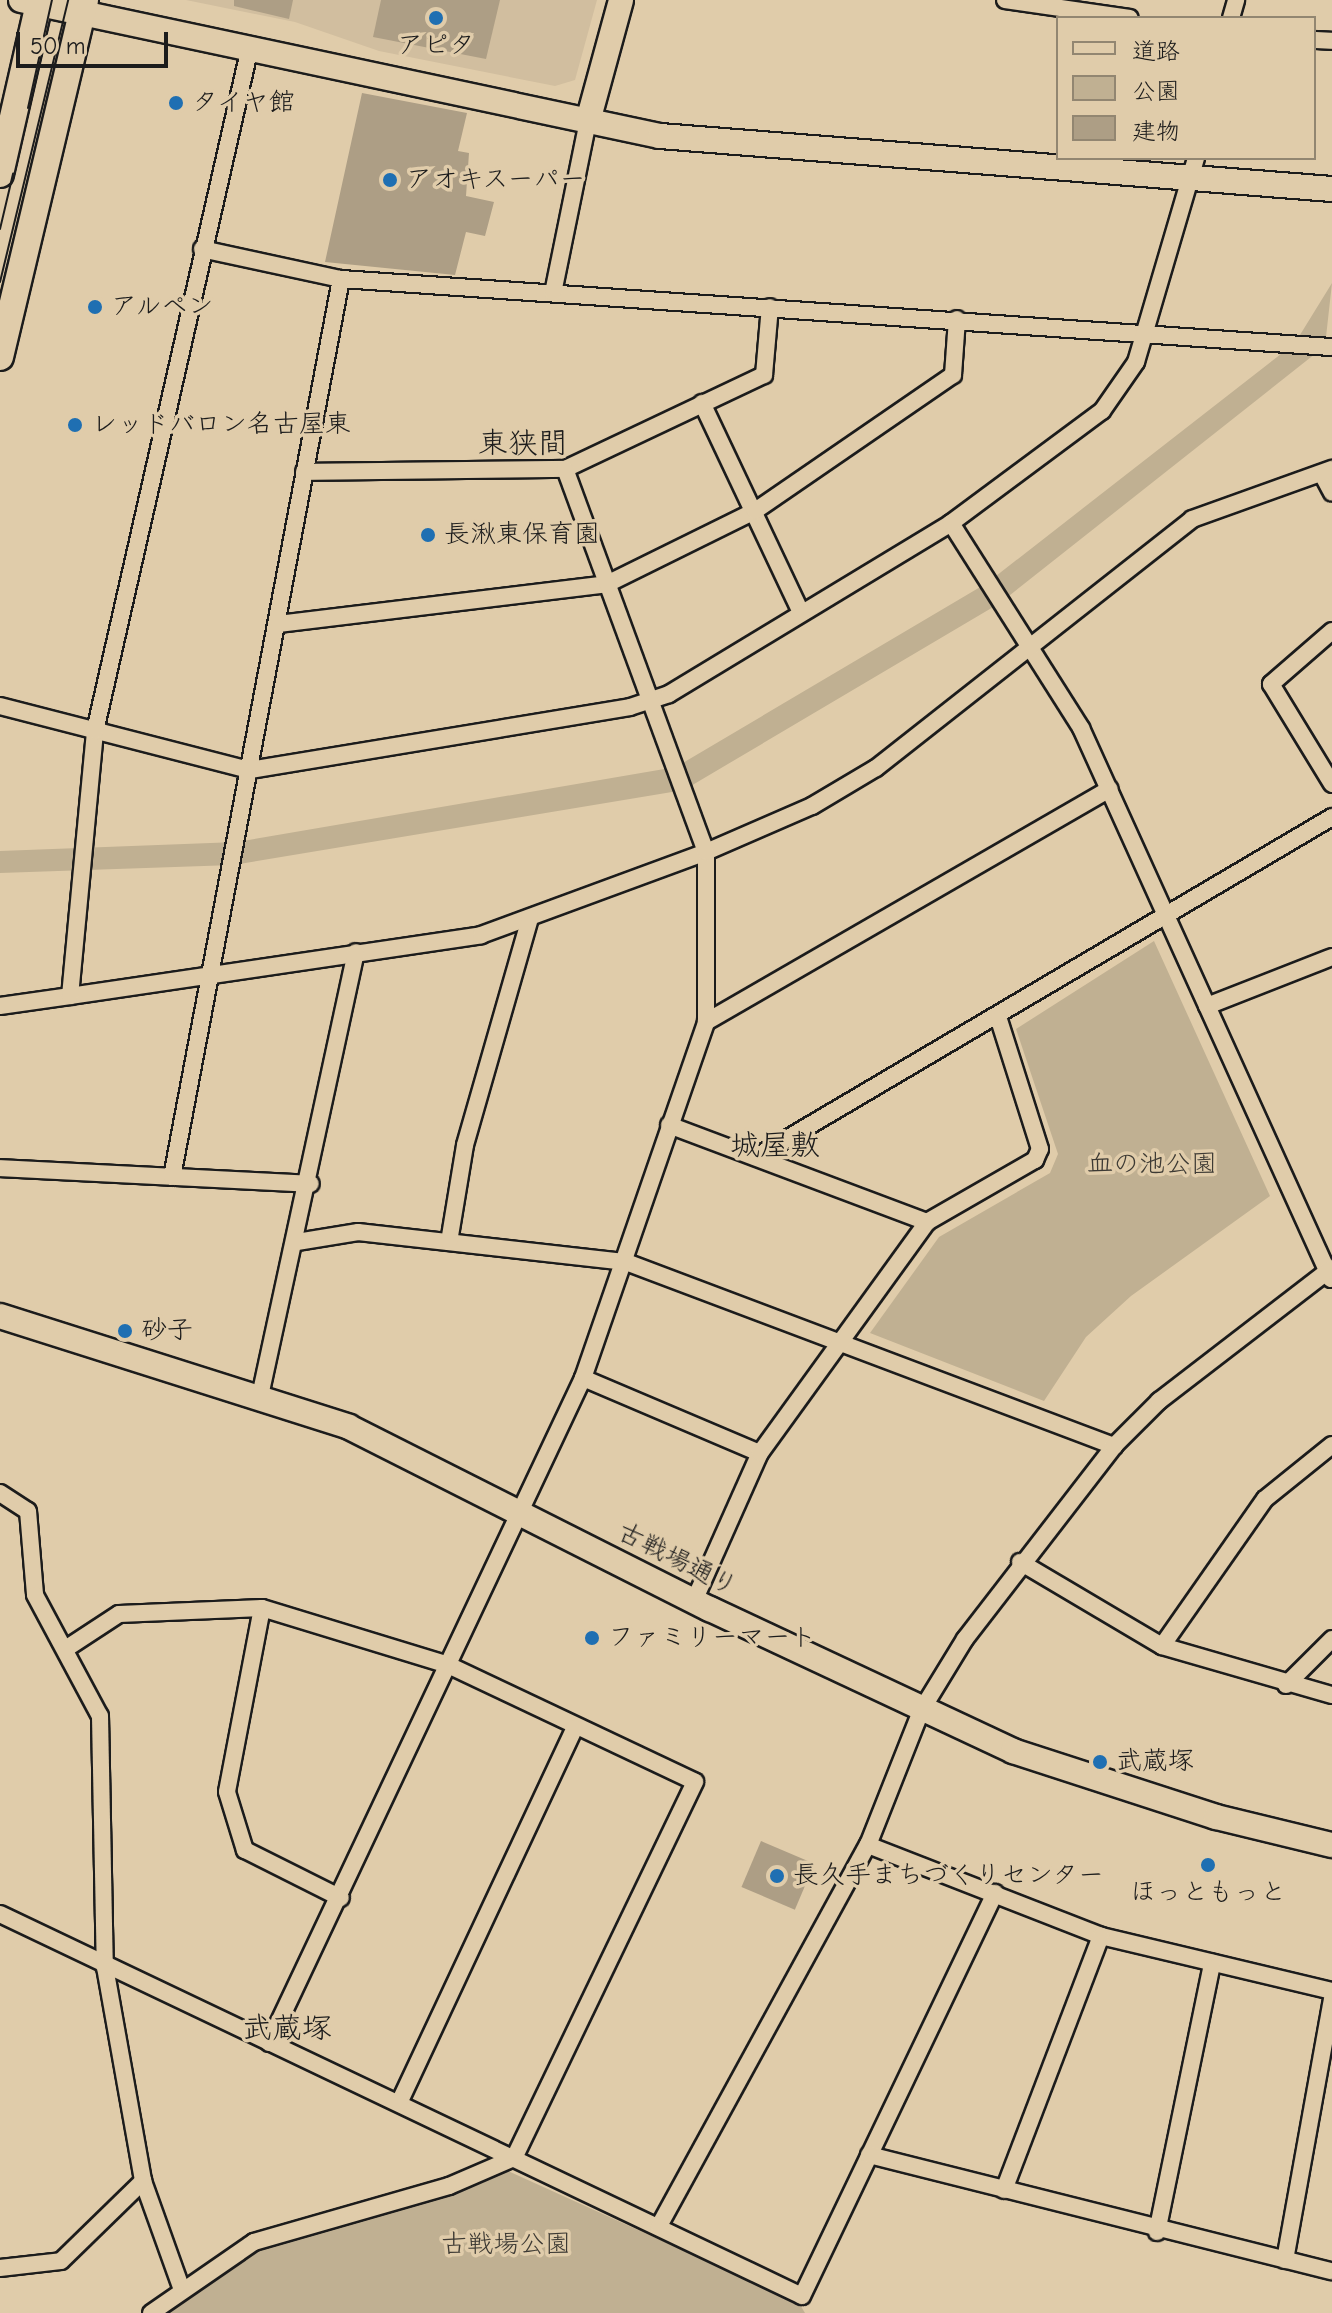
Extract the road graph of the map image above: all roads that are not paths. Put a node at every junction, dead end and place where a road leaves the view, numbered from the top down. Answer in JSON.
{"nodes":[{"id":1,"x":621,"y":0,"type":"edge"},
{"id":2,"x":1005,"y":0,"type":"edge"},
{"id":3,"x":33,"y":1,"type":"edge"},
{"id":4,"x":83,"y":6,"type":"edge"},
{"id":5,"x":1095,"y":6,"type":"edge"},
{"id":6,"x":1124,"y":16,"type":"edge"},
{"id":7,"x":250,"y":47,"type":"junction"},
{"id":8,"x":588,"y":121,"type":"junction"},
{"id":9,"x":1194,"y":168,"type":"edge"},
{"id":10,"x":0,"y":174,"type":"edge"},
{"id":11,"x":1332,"y":189,"type":"edge"},
{"id":12,"x":202,"y":249,"type":"junction"},
{"id":13,"x":341,"y":279,"type":"junction"},
{"id":14,"x":553,"y":293,"type":"junction"},
{"id":15,"x":770,"y":307,"type":"junction"},
{"id":16,"x":957,"y":319,"type":"junction"},
{"id":17,"x":1147,"y":330,"type":"junction"},
{"id":18,"x":1332,"y":347,"type":"edge"},
{"id":19,"x":0,"y":357,"type":"edge"},
{"id":20,"x":702,"y":403,"type":"junction"},
{"id":21,"x":565,"y":469,"type":"junction"},
{"id":22,"x":1327,"y":471,"type":"edge"},
{"id":23,"x":304,"y":472,"type":"junction"},
{"id":24,"x":1332,"y":493,"type":"edge"},
{"id":25,"x":755,"y":511,"type":"junction"},
{"id":26,"x":951,"y":523,"type":"junction"},
{"id":27,"x":607,"y":584,"type":"junction"},
{"id":28,"x":800,"y":610,"type":"junction"},
{"id":29,"x":278,"y":624,"type":"junction"},
{"id":30,"x":1332,"y":631,"type":"edge"},
{"id":31,"x":1032,"y":646,"type":"junction"},
{"id":32,"x":650,"y":701,"type":"junction"},
{"id":33,"x":0,"y":706,"type":"edge"},
{"id":34,"x":95,"y":731,"type":"junction"},
{"id":35,"x":250,"y":770,"type":"junction"},
{"id":36,"x":1332,"y":784,"type":"edge"},
{"id":37,"x":1109,"y":789,"type":"junction"},
{"id":38,"x":1332,"y":817,"type":"edge"},
{"id":39,"x":706,"y":852,"type":"junction"},
{"id":40,"x":530,"y":918,"type":"junction"},
{"id":41,"x":1166,"y":918,"type":"junction"},
{"id":42,"x":356,"y":952,"type":"junction"},
{"id":43,"x":1332,"y":957,"type":"edge"},
{"id":44,"x":213,"y":975,"type":"junction"},
{"id":45,"x":70,"y":996,"type":"junction"},
{"id":46,"x":0,"y":1006,"type":"edge"},
{"id":47,"x":1207,"y":1006,"type":"junction"},
{"id":48,"x":999,"y":1020,"type":"junction"},
{"id":49,"x":706,"y":1022,"type":"junction"},
{"id":50,"x":669,"y":1125,"type":"junction"},
{"id":51,"x":756,"y":1157,"type":"junction"},
{"id":52,"x":0,"y":1168,"type":"edge"},
{"id":53,"x":172,"y":1177,"type":"junction"},
{"id":54,"x":311,"y":1184,"type":"junction"},
{"id":55,"x":927,"y":1222,"type":"junction"},
{"id":56,"x":297,"y":1242,"type":"junction"},
{"id":57,"x":449,"y":1242,"type":"junction"},
{"id":58,"x":626,"y":1262,"type":"junction"},
{"id":59,"x":1330,"y":1274,"type":"edge"},
{"id":60,"x":0,"y":1316,"type":"edge"},
{"id":61,"x":843,"y":1338,"type":"junction"},
{"id":62,"x":583,"y":1378,"type":"junction"},
{"id":63,"x":260,"y":1396,"type":"junction"},
{"id":64,"x":1332,"y":1445,"type":"edge"},
{"id":65,"x":1114,"y":1446,"type":"junction"},
{"id":66,"x":760,"y":1453,"type":"junction"},
{"id":67,"x":0,"y":1493,"type":"edge"},
{"id":68,"x":518,"y":1510,"type":"junction"},
{"id":69,"x":1020,"y":1562,"type":"junction"},
{"id":70,"x":694,"y":1601,"type":"junction"},
{"id":71,"x":262,"y":1608,"type":"junction"},
{"id":72,"x":1332,"y":1639,"type":"edge"},
{"id":73,"x":1162,"y":1646,"type":"junction"},
{"id":74,"x":67,"y":1648,"type":"junction"},
{"id":75,"x":448,"y":1665,"type":"junction"},
{"id":76,"x":1286,"y":1685,"type":"junction"},
{"id":77,"x":1332,"y":1695,"type":"edge"},
{"id":78,"x":921,"y":1711,"type":"junction"},
{"id":79,"x":575,"y":1728,"type":"junction"},
{"id":80,"x":868,"y":1845,"type":"junction"},
{"id":81,"x":1332,"y":1845,"type":"edge"},
{"id":82,"x":995,"y":1893,"type":"junction"},
{"id":83,"x":341,"y":1898,"type":"junction"},
{"id":84,"x":0,"y":1914,"type":"edge"},
{"id":85,"x":1101,"y":1936,"type":"junction"},
{"id":86,"x":1212,"y":1963,"type":"junction"},
{"id":87,"x":105,"y":1967,"type":"junction"},
{"id":88,"x":1332,"y":1991,"type":"edge"},
{"id":89,"x":1332,"y":1999,"type":"edge"},
{"id":90,"x":269,"y":2043,"type":"junction"},
{"id":91,"x":399,"y":2103,"type":"junction"},
{"id":92,"x":869,"y":2155,"type":"junction"},
{"id":93,"x":514,"y":2158,"type":"junction"},
{"id":94,"x":143,"y":2181,"type":"junction"},
{"id":95,"x":1004,"y":2190,"type":"junction"},
{"id":96,"x":659,"y":2226,"type":"junction"},
{"id":97,"x":1157,"y":2232,"type":"junction"},
{"id":98,"x":1285,"y":2260,"type":"junction"},
{"id":99,"x":0,"y":2268,"type":"edge"},
{"id":100,"x":1332,"y":2271,"type":"edge"},
{"id":101,"x":181,"y":2287,"type":"junction"},
{"id":102,"x":151,"y":2313,"type":"edge"}],
"edges":[{"from":1,"to":8,"type":"street"},
{"from":2,"to":5,"type":"street"},
{"from":3,"to":4,"type":"street"},
{"from":3,"to":10,"type":"main road"},
{"from":4,"to":7,"type":"street"},
{"from":4,"to":19,"type":"main road"},
{"from":5,"to":6,"type":"street"},
{"from":7,"to":8,"type":"street"},
{"from":7,"to":12,"type":"street"},
{"from":8,"to":9,"type":"street"},
{"from":8,"to":14,"type":"street"},
{"from":9,"to":11,"type":"street"},
{"from":9,"to":17,"type":"street"},
{"from":12,"to":13,"type":"street"},
{"from":12,"to":34,"type":"street"},
{"from":13,"to":14,"type":"street"},
{"from":13,"to":23,"type":"street"},
{"from":14,"to":15,"type":"street"},
{"from":15,"to":16,"type":"street"},
{"from":15,"to":20,"type":"street"},
{"from":16,"to":17,"type":"street"},
{"from":16,"to":25,"type":"street"},
{"from":17,"to":18,"type":"street"},
{"from":17,"to":26,"type":"street"},
{"from":20,"to":21,"type":"street"},
{"from":20,"to":25,"type":"street"},
{"from":21,"to":23,"type":"street"},
{"from":21,"to":27,"type":"street"},
{"from":22,"to":24,"type":"street"},
{"from":22,"to":31,"type":"street"},
{"from":23,"to":29,"type":"street"},
{"from":25,"to":27,"type":"street"},
{"from":25,"to":28,"type":"street"},
{"from":26,"to":28,"type":"street"},
{"from":26,"to":31,"type":"street"},
{"from":27,"to":29,"type":"street"},
{"from":27,"to":32,"type":"street"},
{"from":28,"to":32,"type":"street"},
{"from":29,"to":35,"type":"street"},
{"from":30,"to":36,"type":"street"},
{"from":31,"to":37,"type":"street"},
{"from":31,"to":39,"type":"street"},
{"from":32,"to":35,"type":"street"},
{"from":32,"to":39,"type":"street"},
{"from":33,"to":34,"type":"street"},
{"from":34,"to":35,"type":"street"},
{"from":34,"to":45,"type":"street"},
{"from":35,"to":44,"type":"street"},
{"from":37,"to":41,"type":"street"},
{"from":37,"to":49,"type":"street"},
{"from":38,"to":41,"type":"street"},
{"from":39,"to":40,"type":"street"},
{"from":39,"to":49,"type":"street"},
{"from":40,"to":42,"type":"street"},
{"from":40,"to":57,"type":"street"},
{"from":41,"to":47,"type":"street"},
{"from":41,"to":48,"type":"street"},
{"from":42,"to":44,"type":"street"},
{"from":42,"to":54,"type":"street"},
{"from":43,"to":47,"type":"street"},
{"from":44,"to":45,"type":"street"},
{"from":44,"to":53,"type":"street"},
{"from":45,"to":46,"type":"street"},
{"from":47,"to":59,"type":"street"},
{"from":48,"to":51,"type":"street"},
{"from":48,"to":55,"type":"street"},
{"from":49,"to":50,"type":"street"},
{"from":50,"to":51,"type":"street"},
{"from":50,"to":58,"type":"street"},
{"from":51,"to":55,"type":"street"},
{"from":52,"to":53,"type":"street"},
{"from":53,"to":54,"type":"street"},
{"from":54,"to":56,"type":"street"},
{"from":55,"to":61,"type":"street"},
{"from":56,"to":57,"type":"street"},
{"from":56,"to":63,"type":"street"},
{"from":57,"to":58,"type":"street"},
{"from":58,"to":61,"type":"street"},
{"from":58,"to":62,"type":"street"},
{"from":59,"to":65,"type":"street"},
{"from":60,"to":63,"type":"street","name":"古戦場通り"},
{"from":61,"to":65,"type":"street"},
{"from":61,"to":66,"type":"street"},
{"from":62,"to":66,"type":"street"},
{"from":62,"to":68,"type":"street"},
{"from":63,"to":68,"type":"street","name":"古戦場通り"},
{"from":64,"to":73,"type":"street"},
{"from":65,"to":69,"type":"street"},
{"from":66,"to":70,"type":"street"},
{"from":67,"to":74,"type":"street"},
{"from":68,"to":70,"type":"street","name":"古戦場通り"},
{"from":68,"to":75,"type":"street"},
{"from":69,"to":73,"type":"street"},
{"from":69,"to":78,"type":"street"},
{"from":70,"to":78,"type":"street","name":"古戦場通り"},
{"from":71,"to":74,"type":"street"},
{"from":71,"to":75,"type":"street"},
{"from":71,"to":83,"type":"street"},
{"from":72,"to":76,"type":"street"},
{"from":73,"to":76,"type":"street"},
{"from":74,"to":87,"type":"street"},
{"from":75,"to":79,"type":"street"},
{"from":75,"to":83,"type":"street"},
{"from":76,"to":77,"type":"street"},
{"from":78,"to":80,"type":"street"},
{"from":78,"to":81,"type":"street","name":"古戦場通り"},
{"from":79,"to":91,"type":"street"},
{"from":79,"to":93,"type":"street"},
{"from":80,"to":82,"type":"street"},
{"from":80,"to":96,"type":"street"},
{"from":82,"to":85,"type":"street"},
{"from":82,"to":92,"type":"street"},
{"from":83,"to":90,"type":"street"},
{"from":84,"to":87,"type":"street"},
{"from":85,"to":86,"type":"street"},
{"from":85,"to":95,"type":"street"},
{"from":86,"to":88,"type":"street"},
{"from":86,"to":97,"type":"street"},
{"from":87,"to":90,"type":"street"},
{"from":87,"to":94,"type":"street"},
{"from":89,"to":98,"type":"street"},
{"from":90,"to":91,"type":"street"},
{"from":91,"to":93,"type":"street"},
{"from":92,"to":95,"type":"street"},
{"from":92,"to":96,"type":"street"},
{"from":93,"to":96,"type":"street"},
{"from":93,"to":101,"type":"street"},
{"from":94,"to":99,"type":"street"},
{"from":94,"to":101,"type":"street"},
{"from":95,"to":97,"type":"street"},
{"from":97,"to":98,"type":"street"},
{"from":98,"to":100,"type":"street"},
{"from":101,"to":102,"type":"street"}]}
